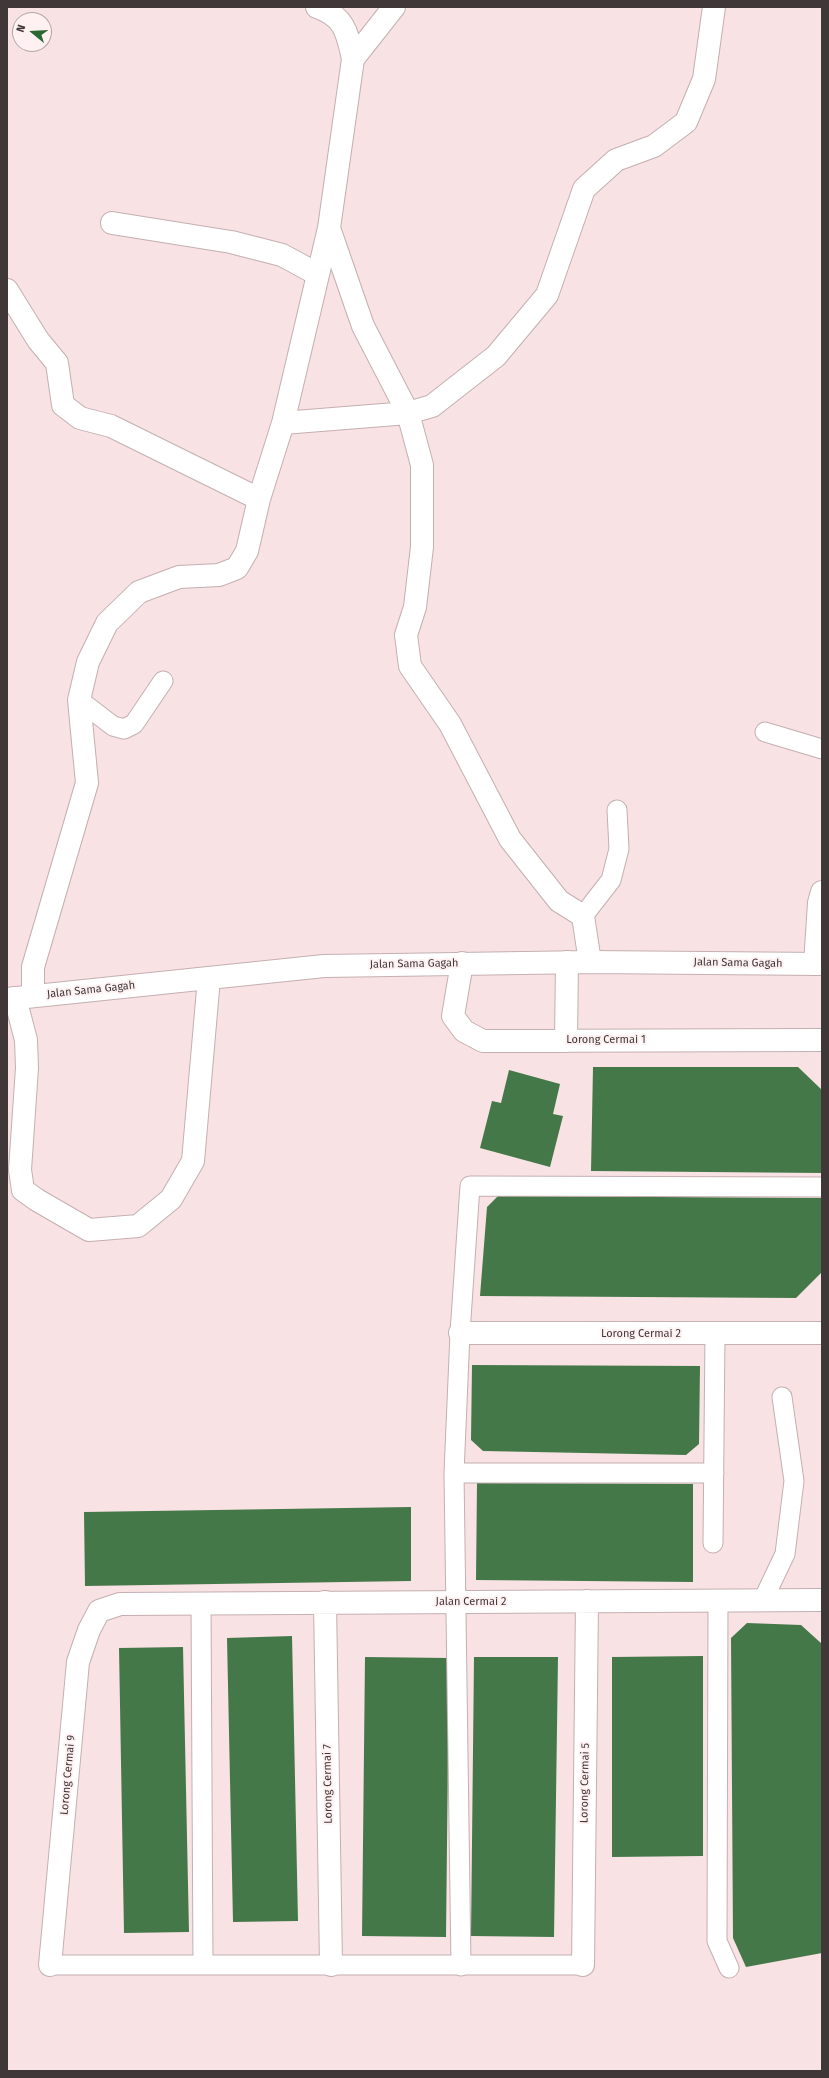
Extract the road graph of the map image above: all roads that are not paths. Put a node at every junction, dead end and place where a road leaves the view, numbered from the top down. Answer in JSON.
{"nodes":[{"id":1,"x":317,"y":7,"type":"edge"},
{"id":2,"x":394,"y":7,"type":"edge"},
{"id":3,"x":714,"y":7,"type":"edge"},
{"id":4,"x":352,"y":59,"type":"junction"},
{"id":5,"x":112,"y":223,"type":"dead end"},
{"id":6,"x":329,"y":228,"type":"junction"},
{"id":7,"x":317,"y":274,"type":"junction"},
{"id":8,"x":7,"y":290,"type":"edge"},
{"id":9,"x":408,"y":413,"type":"junction"},
{"id":10,"x":283,"y":423,"type":"junction"},
{"id":11,"x":259,"y":499,"type":"junction"},
{"id":12,"x":163,"y":681,"type":"dead end"},
{"id":13,"x":79,"y":700,"type":"junction"},
{"id":14,"x":765,"y":732,"type":"dead end"},
{"id":15,"x":822,"y":749,"type":"edge"},
{"id":16,"x":617,"y":810,"type":"dead end"},
{"id":17,"x":822,"y":892,"type":"edge"},
{"id":18,"x":583,"y":916,"type":"junction"},
{"id":19,"x":567,"y":962,"type":"junction"},
{"id":20,"x":590,"y":962,"type":"junction"},
{"id":21,"x":462,"y":963,"type":"junction"},
{"id":22,"x":818,"y":964,"type":"edge"},
{"id":23,"x":209,"y":978,"type":"junction"},
{"id":24,"x":18,"y":998,"type":"edge"},
{"id":25,"x":566,"y":1040,"type":"junction"},
{"id":26,"x":822,"y":1040,"type":"edge"},
{"id":27,"x":822,"y":1187,"type":"edge"},
{"id":28,"x":460,"y":1333,"type":"junction"},
{"id":29,"x":822,"y":1333,"type":"edge"},
{"id":30,"x":716,"y":1334,"type":"junction"},
{"id":31,"x":782,"y":1397,"type":"dead end"},
{"id":32,"x":454,"y":1473,"type":"junction"},
{"id":33,"x":714,"y":1473,"type":"junction"},
{"id":34,"x":713,"y":1543,"type":"dead end"},
{"id":35,"x":718,"y":1600,"type":"junction"},
{"id":36,"x":763,"y":1600,"type":"junction"},
{"id":37,"x":822,"y":1600,"type":"edge"},
{"id":38,"x":587,"y":1601,"type":"junction"},
{"id":39,"x":325,"y":1602,"type":"junction"},
{"id":40,"x":456,"y":1602,"type":"junction"},
{"id":41,"x":201,"y":1603,"type":"junction"},
{"id":42,"x":120,"y":1604,"type":"joint"},
{"id":43,"x":50,"y":1965,"type":"joint"},
{"id":44,"x":203,"y":1965,"type":"junction"},
{"id":45,"x":331,"y":1965,"type":"junction"},
{"id":46,"x":582,"y":1965,"type":"joint"},
{"id":47,"x":461,"y":1966,"type":"junction"},
{"id":48,"x":729,"y":1968,"type":"dead end"}],
"edges":[{"from":1,"to":4,"type":"street"},
{"from":2,"to":4,"type":"street"},
{"from":3,"to":9,"type":"street"},
{"from":4,"to":6,"type":"street"},
{"from":5,"to":7,"type":"street"},
{"from":6,"to":7,"type":"street"},
{"from":6,"to":9,"type":"street"},
{"from":7,"to":10,"type":"street"},
{"from":8,"to":11,"type":"street"},
{"from":9,"to":10,"type":"street"},
{"from":9,"to":18,"type":"street"},
{"from":10,"to":11,"type":"street"},
{"from":11,"to":13,"type":"street"},
{"from":12,"to":13,"type":"lane"},
{"from":13,"to":24,"type":"street"},
{"from":14,"to":15,"type":"lane"},
{"from":16,"to":18,"type":"lane"},
{"from":17,"to":22,"type":"street"},
{"from":18,"to":20,"type":"street"},
{"from":19,"to":20,"type":"street","name":"Jalan Sama Gagah"},
{"from":19,"to":21,"type":"street","name":"Jalan Sama Gagah"},
{"from":19,"to":25,"type":"street"},
{"from":20,"to":22,"type":"street","name":"Jalan Sama Gagah"},
{"from":21,"to":23,"type":"street","name":"Jalan Sama Gagah"},
{"from":21,"to":25,"type":"street","name":"Lorong Cermai 1"},
{"from":23,"to":24,"type":"street","name":"Jalan Sama Gagah"},
{"from":23,"to":24,"type":"street"},
{"from":25,"to":26,"type":"street","name":"Lorong Cermai 1"},
{"from":27,"to":28,"type":"lane"},
{"from":28,"to":30,"type":"street","name":"Lorong Cermai 2"},
{"from":28,"to":32,"type":"lane"},
{"from":29,"to":30,"type":"street","name":"Lorong Cermai 2"},
{"from":30,"to":33,"type":"lane"},
{"from":31,"to":36,"type":"lane"},
{"from":32,"to":33,"type":"lane"},
{"from":32,"to":40,"type":"lane"},
{"from":33,"to":34,"type":"lane"},
{"from":35,"to":36,"type":"street","name":"Jalan Cermai 2"},
{"from":35,"to":38,"type":"street","name":"Jalan Cermai 2"},
{"from":35,"to":48,"type":"lane"},
{"from":36,"to":37,"type":"street","name":"Jalan Cermai 2"},
{"from":38,"to":40,"type":"street","name":"Jalan Cermai 2"},
{"from":38,"to":46,"type":"street","name":"Lorong Cermai 5"},
{"from":39,"to":40,"type":"street","name":"Jalan Cermai 2"},
{"from":39,"to":41,"type":"street","name":"Jalan Cermai 2"},
{"from":39,"to":45,"type":"street","name":"Lorong Cermai 7"},
{"from":40,"to":47,"type":"lane"},
{"from":41,"to":42,"type":"street","name":"Jalan Cermai 2"},
{"from":41,"to":44,"type":"lane"},
{"from":42,"to":43,"type":"street","name":"Lorong Cermai 9"},
{"from":43,"to":44,"type":"lane"},
{"from":44,"to":45,"type":"lane"},
{"from":45,"to":47,"type":"lane"},
{"from":46,"to":47,"type":"lane"}]}
